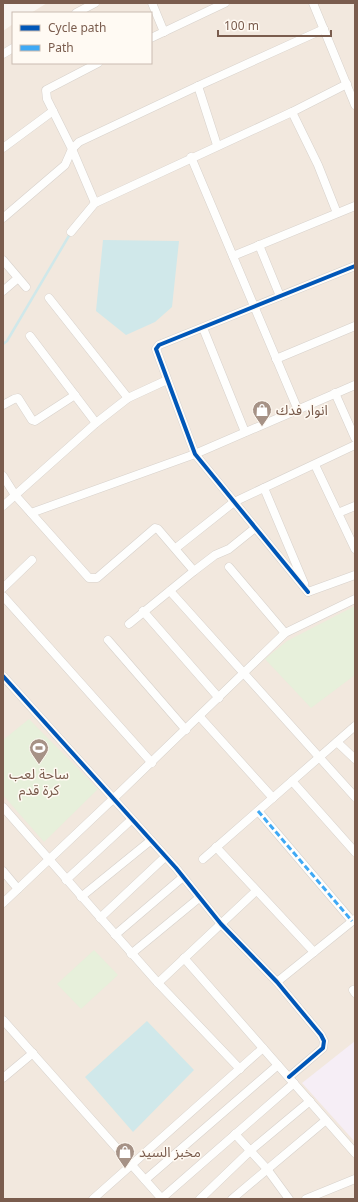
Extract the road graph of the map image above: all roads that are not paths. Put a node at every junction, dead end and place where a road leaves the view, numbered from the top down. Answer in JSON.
{"nodes":[{"id":1,"x":94,"y":3,"type":"edge"},
{"id":2,"x":152,"y":3,"type":"edge"},
{"id":3,"x":225,"y":3,"type":"edge"},
{"id":4,"x":313,"y":3,"type":"edge"},
{"id":5,"x":78,"y":12,"type":"edge"},
{"id":6,"x":324,"y":29,"type":"junction"},
{"id":7,"x":164,"y":32,"type":"junction"},
{"id":8,"x":152,"y":38,"type":"edge"},
{"id":9,"x":12,"y":49,"type":"edge"},
{"id":10,"x":3,"y":54,"type":"edge"},
{"id":11,"x":96,"y":64,"type":"edge"},
{"id":12,"x":347,"y":84,"type":"junction"},
{"id":13,"x":198,"y":86,"type":"junction"},
{"id":14,"x":355,"y":105,"type":"edge"},
{"id":15,"x":53,"y":111,"type":"junction"},
{"id":16,"x":292,"y":112,"type":"junction"},
{"id":17,"x":217,"y":146,"type":"junction"},
{"id":18,"x":3,"y":148,"type":"edge"},
{"id":19,"x":72,"y":149,"type":"junction"},
{"id":20,"x":191,"y":157,"type":"junction"},
{"id":21,"x":95,"y":203,"type":"junction"},
{"id":22,"x":355,"y":206,"type":"edge"},
{"id":23,"x":337,"y":213,"type":"junction"},
{"id":24,"x":3,"y":218,"type":"edge"},
{"id":25,"x":72,"y":232,"type":"dead end"},
{"id":26,"x":259,"y":245,"type":"junction"},
{"id":27,"x":233,"y":256,"type":"junction"},
{"id":28,"x":3,"y":260,"type":"edge"},
{"id":29,"x":355,"y":266,"type":"edge"},
{"id":30,"x":18,"y":278,"type":"junction"},
{"id":31,"x":26,"y":287,"type":"dead end"},
{"id":32,"x":3,"y":291,"type":"edge"},
{"id":33,"x":280,"y":296,"type":"junction"},
{"id":34,"x":49,"y":298,"type":"dead end"},
{"id":35,"x":254,"y":307,"type":"junction"},
{"id":36,"x":355,"y":326,"type":"edge"},
{"id":37,"x":203,"y":328,"type":"junction"},
{"id":38,"x":30,"y":336,"type":"dead end"},
{"id":39,"x":276,"y":358,"type":"junction"},
{"id":40,"x":167,"y":380,"type":"junction"},
{"id":41,"x":355,"y":385,"type":"edge"},
{"id":42,"x":335,"y":393,"type":"junction"},
{"id":43,"x":75,"y":395,"type":"junction"},
{"id":44,"x":128,"y":398,"type":"junction"},
{"id":45,"x":3,"y":405,"type":"edge"},
{"id":46,"x":298,"y":410,"type":"junction"},
{"id":47,"x":96,"y":423,"type":"junction"},
{"id":48,"x":245,"y":432,"type":"junction"},
{"id":49,"x":355,"y":438,"type":"edge"},
{"id":50,"x":355,"y":445,"type":"edge"},
{"id":51,"x":195,"y":454,"type":"junction"},
{"id":52,"x":315,"y":465,"type":"junction"},
{"id":53,"x":3,"y":476,"type":"edge"},
{"id":54,"x":264,"y":488,"type":"junction"},
{"id":55,"x":15,"y":495,"type":"junction"},
{"id":56,"x":234,"y":502,"type":"junction"},
{"id":57,"x":3,"y":506,"type":"edge"},
{"id":58,"x":355,"y":506,"type":"edge"},
{"id":59,"x":31,"y":513,"type":"junction"},
{"id":60,"x":338,"y":513,"type":"junction"},
{"id":61,"x":256,"y":528,"type":"junction"},
{"id":62,"x":176,"y":548,"type":"junction"},
{"id":63,"x":355,"y":550,"type":"edge"},
{"id":64,"x":32,"y":560,"type":"dead end"},
{"id":65,"x":229,"y":567,"type":"dead end"},
{"id":66,"x":194,"y":570,"type":"junction"},
{"id":67,"x":355,"y":575,"type":"edge"},
{"id":68,"x":3,"y":588,"type":"edge"},
{"id":69,"x":170,"y":591,"type":"junction"},
{"id":70,"x":308,"y":592,"type":"junction"},
{"id":71,"x":3,"y":596,"type":"edge"},
{"id":72,"x":355,"y":599,"type":"edge"},
{"id":73,"x":143,"y":612,"type":"junction"},
{"id":74,"x":129,"y":624,"type":"dead end"},
{"id":75,"x":285,"y":633,"type":"junction"},
{"id":76,"x":108,"y":640,"type":"dead end"},
{"id":77,"x":245,"y":673,"type":"junction"},
{"id":78,"x":3,"y":676,"type":"edge"},
{"id":79,"x":219,"y":698,"type":"junction"},
{"id":80,"x":200,"y":717,"type":"junction"},
{"id":81,"x":355,"y":726,"type":"edge"},
{"id":82,"x":186,"y":730,"type":"junction"},
{"id":83,"x":337,"y":742,"type":"junction"},
{"id":84,"x":319,"y":757,"type":"junction"},
{"id":85,"x":355,"y":759,"type":"edge"},
{"id":86,"x":152,"y":763,"type":"junction"},
{"id":87,"x":292,"y":781,"type":"junction"},
{"id":88,"x":355,"y":797,"type":"edge"},
{"id":89,"x":273,"y":798,"type":"junction"},
{"id":90,"x":114,"y":799,"type":"junction"},
{"id":91,"x":3,"y":807,"type":"edge"},
{"id":92,"x":258,"y":811,"type":"junction"},
{"id":93,"x":131,"y":820,"type":"junction"},
{"id":94,"x":150,"y":841,"type":"junction"},
{"id":95,"x":216,"y":847,"type":"junction"},
{"id":96,"x":355,"y":852,"type":"edge"},
{"id":97,"x":165,"y":857,"type":"junction"},
{"id":98,"x":203,"y":859,"type":"dead end"},
{"id":99,"x":48,"y":860,"type":"junction"},
{"id":100,"x":3,"y":871,"type":"edge"},
{"id":101,"x":183,"y":877,"type":"junction"},
{"id":102,"x":66,"y":880,"type":"junction"},
{"id":103,"x":18,"y":889,"type":"junction"},
{"id":104,"x":256,"y":891,"type":"junction"},
{"id":105,"x":81,"y":897,"type":"junction"},
{"id":106,"x":199,"y":898,"type":"junction"},
{"id":107,"x":3,"y":903,"type":"edge"},
{"id":108,"x":100,"y":918,"type":"junction"},
{"id":109,"x":354,"y":920,"type":"edge"},
{"id":110,"x":221,"y":924,"type":"junction"},
{"id":111,"x":115,"y":935,"type":"junction"},
{"id":112,"x":314,"y":952,"type":"junction"},
{"id":113,"x":131,"y":954,"type":"junction"},
{"id":114,"x":184,"y":958,"type":"junction"},
{"id":115,"x":277,"y":982,"type":"junction"},
{"id":116,"x":158,"y":983,"type":"junction"},
{"id":117,"x":3,"y":1020,"type":"edge"},
{"id":118,"x":263,"y":1048,"type":"junction"},
{"id":119,"x":33,"y":1053,"type":"junction"},
{"id":120,"x":278,"y":1064,"type":"junction"},
{"id":121,"x":240,"y":1069,"type":"junction"},
{"id":122,"x":3,"y":1078,"type":"edge"},
{"id":123,"x":291,"y":1080,"type":"junction"},
{"id":124,"x":310,"y":1101,"type":"junction"},
{"id":125,"x":326,"y":1120,"type":"junction"},
{"id":126,"x":235,"y":1134,"type":"junction"},
{"id":127,"x":250,"y":1151,"type":"junction"},
{"id":128,"x":355,"y":1153,"type":"edge"},
{"id":129,"x":132,"y":1165,"type":"junction"},
{"id":130,"x":267,"y":1169,"type":"junction"},
{"id":131,"x":145,"y":1180,"type":"junction"},
{"id":132,"x":354,"y":1181,"type":"edge"},
{"id":133,"x":93,"y":1199,"type":"edge"},
{"id":134,"x":162,"y":1199,"type":"edge"},
{"id":135,"x":200,"y":1199,"type":"edge"},
{"id":136,"x":232,"y":1199,"type":"edge"},
{"id":137,"x":289,"y":1199,"type":"edge"},
{"id":138,"x":306,"y":1199,"type":"edge"}],
"edges":[{"from":1,"to":5,"type":"street"},
{"from":2,"to":7,"type":"street"},
{"from":3,"to":7,"type":"street"},
{"from":4,"to":6,"type":"street"},
{"from":6,"to":12,"type":"street"},
{"from":6,"to":13,"type":"street"},
{"from":7,"to":8,"type":"street"},
{"from":9,"to":10,"type":"street"},
{"from":11,"to":15,"type":"street"},
{"from":12,"to":14,"type":"street"},
{"from":12,"to":16,"type":"street"},
{"from":13,"to":17,"type":"street"},
{"from":13,"to":19,"type":"street"},
{"from":15,"to":18,"type":"street"},
{"from":15,"to":19,"type":"street"},
{"from":16,"to":17,"type":"street"},
{"from":16,"to":23,"type":"street"},
{"from":17,"to":20,"type":"street"},
{"from":19,"to":21,"type":"street"},
{"from":19,"to":24,"type":"street"},
{"from":20,"to":21,"type":"street"},
{"from":20,"to":27,"type":"street"},
{"from":21,"to":25,"type":"street"},
{"from":22,"to":23,"type":"street"},
{"from":23,"to":26,"type":"street"},
{"from":26,"to":27,"type":"street"},
{"from":26,"to":33,"type":"street"},
{"from":27,"to":35,"type":"street"},
{"from":28,"to":30,"type":"street"},
{"from":29,"to":33,"type":"street"},
{"from":30,"to":31,"type":"street"},
{"from":30,"to":32,"type":"street"},
{"from":33,"to":35,"type":"street"},
{"from":34,"to":44,"type":"street"},
{"from":35,"to":37,"type":"street"},
{"from":35,"to":39,"type":"street"},
{"from":36,"to":39,"type":"street"},
{"from":37,"to":40,"type":"street"},
{"from":37,"to":48,"type":"street"},
{"from":38,"to":43,"type":"street"},
{"from":39,"to":46,"type":"street"},
{"from":40,"to":44,"type":"street"},
{"from":40,"to":51,"type":"street"},
{"from":41,"to":42,"type":"street"},
{"from":42,"to":46,"type":"street"},
{"from":42,"to":49,"type":"street"},
{"from":43,"to":45,"type":"street"},
{"from":43,"to":47,"type":"street"},
{"from":44,"to":47,"type":"street"},
{"from":46,"to":48,"type":"street"},
{"from":47,"to":55,"type":"street"},
{"from":48,"to":51,"type":"street"},
{"from":50,"to":52,"type":"street"},
{"from":51,"to":56,"type":"street"},
{"from":51,"to":59,"type":"street"},
{"from":52,"to":54,"type":"street"},
{"from":52,"to":60,"type":"street"},
{"from":53,"to":55,"type":"street"},
{"from":54,"to":56,"type":"street"},
{"from":54,"to":70,"type":"street"},
{"from":55,"to":57,"type":"street"},
{"from":55,"to":59,"type":"street"},
{"from":56,"to":61,"type":"street"},
{"from":56,"to":62,"type":"street"},
{"from":58,"to":60,"type":"street"},
{"from":59,"to":62,"type":"street"},
{"from":60,"to":63,"type":"street"},
{"from":61,"to":66,"type":"street"},
{"from":61,"to":70,"type":"street"},
{"from":62,"to":66,"type":"street"},
{"from":64,"to":68,"type":"street"},
{"from":65,"to":75,"type":"street"},
{"from":66,"to":69,"type":"street"},
{"from":67,"to":70,"type":"street"},
{"from":69,"to":73,"type":"street"},
{"from":69,"to":77,"type":"street"},
{"from":71,"to":86,"type":"street"},
{"from":72,"to":75,"type":"street"},
{"from":73,"to":74,"type":"street"},
{"from":73,"to":79,"type":"street"},
{"from":75,"to":77,"type":"street"},
{"from":76,"to":82,"type":"street"},
{"from":77,"to":79,"type":"street"},
{"from":77,"to":84,"type":"street"},
{"from":78,"to":90,"type":"street"},
{"from":79,"to":80,"type":"street"},
{"from":80,"to":82,"type":"street"},
{"from":80,"to":89,"type":"street"},
{"from":81,"to":83,"type":"street"},
{"from":82,"to":86,"type":"street"},
{"from":83,"to":84,"type":"street"},
{"from":83,"to":85,"type":"street"},
{"from":84,"to":87,"type":"street"},
{"from":84,"to":88,"type":"street"},
{"from":86,"to":90,"type":"street"},
{"from":87,"to":89,"type":"street"},
{"from":87,"to":96,"type":"street"},
{"from":89,"to":92,"type":"street"},
{"from":90,"to":93,"type":"street"},
{"from":90,"to":99,"type":"street"},
{"from":91,"to":99,"type":"street"},
{"from":92,"to":95,"type":"street"},
{"from":92,"to":109,"type":"street"},
{"from":93,"to":94,"type":"street"},
{"from":93,"to":102,"type":"street"},
{"from":94,"to":97,"type":"street"},
{"from":94,"to":105,"type":"street"},
{"from":95,"to":98,"type":"street"},
{"from":95,"to":104,"type":"street"},
{"from":97,"to":101,"type":"street"},
{"from":97,"to":108,"type":"street"},
{"from":99,"to":102,"type":"street"},
{"from":99,"to":103,"type":"street"},
{"from":100,"to":103,"type":"street"},
{"from":101,"to":106,"type":"street"},
{"from":101,"to":111,"type":"street"},
{"from":102,"to":105,"type":"street"},
{"from":103,"to":107,"type":"street"},
{"from":104,"to":110,"type":"street"},
{"from":104,"to":112,"type":"street"},
{"from":105,"to":108,"type":"street"},
{"from":106,"to":110,"type":"street"},
{"from":106,"to":113,"type":"street"},
{"from":108,"to":111,"type":"street"},
{"from":109,"to":112,"type":"street"},
{"from":110,"to":114,"type":"street"},
{"from":110,"to":115,"type":"street"},
{"from":111,"to":113,"type":"street"},
{"from":112,"to":115,"type":"street"},
{"from":113,"to":116,"type":"street"},
{"from":114,"to":116,"type":"street"},
{"from":114,"to":118,"type":"street"},
{"from":115,"to":123,"type":"street"},
{"from":116,"to":121,"type":"street"},
{"from":117,"to":119,"type":"street"},
{"from":118,"to":120,"type":"street"},
{"from":118,"to":121,"type":"street"},
{"from":119,"to":122,"type":"street"},
{"from":119,"to":129,"type":"street"},
{"from":120,"to":123,"type":"street"},
{"from":120,"to":131,"type":"street"},
{"from":121,"to":129,"type":"street"},
{"from":123,"to":124,"type":"street"},
{"from":123,"to":126,"type":"street"},
{"from":124,"to":125,"type":"street"},
{"from":124,"to":127,"type":"street"},
{"from":125,"to":128,"type":"street"},
{"from":125,"to":130,"type":"street"},
{"from":126,"to":127,"type":"street"},
{"from":126,"to":134,"type":"street"},
{"from":127,"to":130,"type":"street"},
{"from":127,"to":135,"type":"street"},
{"from":129,"to":131,"type":"street"},
{"from":129,"to":133,"type":"street"},
{"from":130,"to":136,"type":"street"},
{"from":130,"to":137,"type":"street"},
{"from":131,"to":134,"type":"street"},
{"from":132,"to":138,"type":"street"}]}
